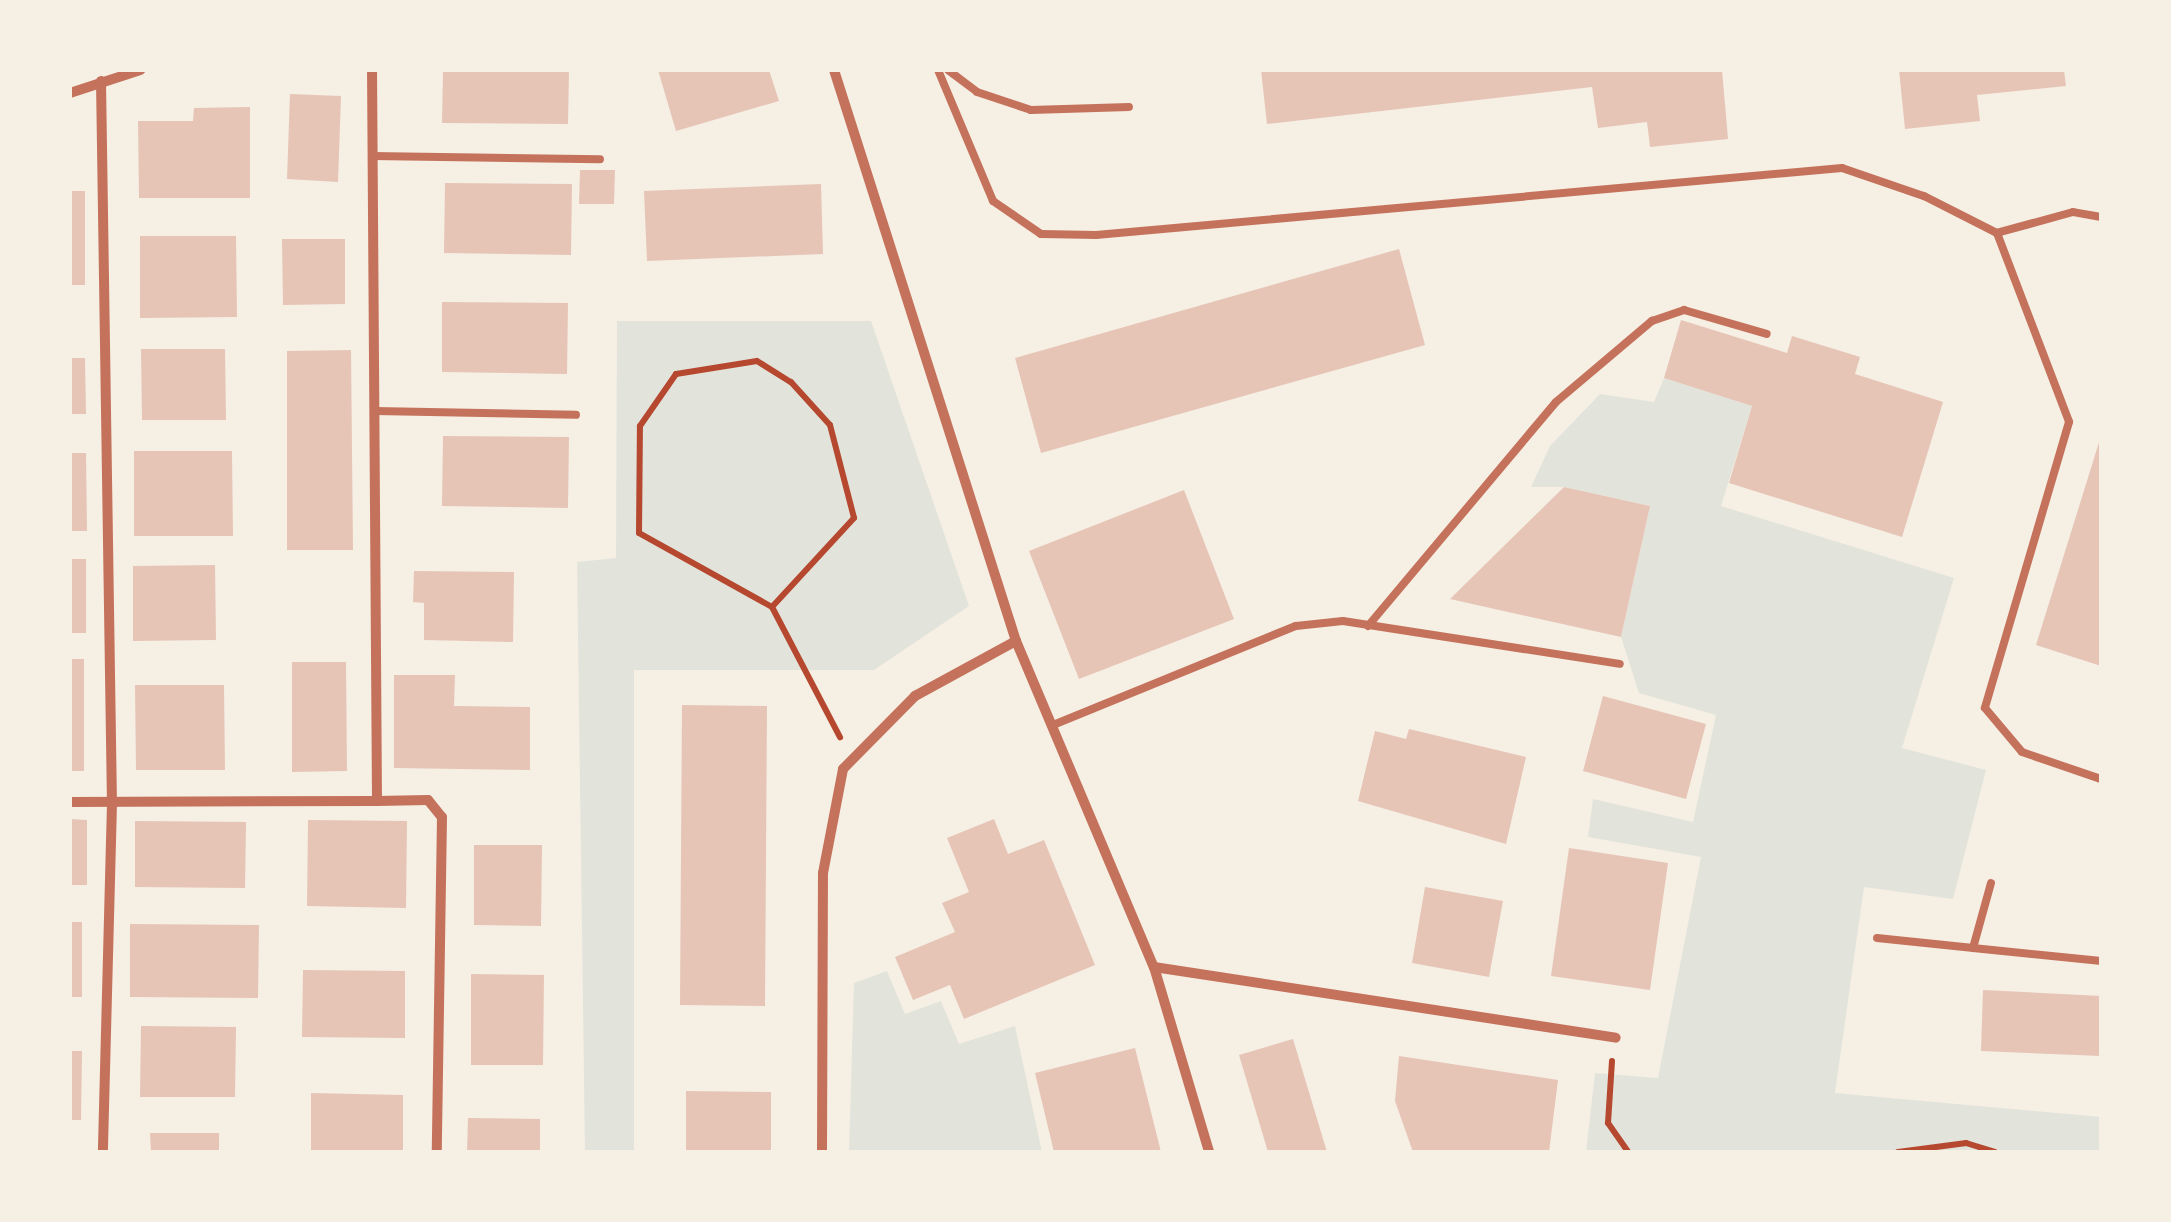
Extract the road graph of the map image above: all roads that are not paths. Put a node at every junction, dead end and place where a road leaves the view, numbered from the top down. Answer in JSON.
{"nodes":[{"id":1,"x":140,"y":70,"type":"edge"},
{"id":2,"x":372,"y":70,"type":"edge"},
{"id":3,"x":834,"y":70,"type":"edge"},
{"id":4,"x":938,"y":70,"type":"edge"},
{"id":5,"x":948,"y":70,"type":"edge"},
{"id":6,"x":101,"y":81,"type":"junction"},
{"id":7,"x":70,"y":92,"type":"edge"},
{"id":8,"x":1129,"y":108,"type":"dead end"},
{"id":9,"x":372,"y":156,"type":"junction"},
{"id":10,"x":600,"y":159,"type":"dead end"},
{"id":11,"x":2101,"y":217,"type":"edge"},
{"id":12,"x":1997,"y":233,"type":"junction"},
{"id":13,"x":1767,"y":334,"type":"dead end"},
{"id":14,"x":374,"y":410,"type":"junction"},
{"id":15,"x":576,"y":415,"type":"dead end"},
{"id":16,"x":1368,"y":626,"type":"junction"},
{"id":17,"x":1016,"y":641,"type":"junction"},
{"id":18,"x":1620,"y":664,"type":"dead end"},
{"id":19,"x":1053,"y":725,"type":"junction"},
{"id":20,"x":2101,"y":779,"type":"edge"},
{"id":21,"x":377,"y":801,"type":"junction"},
{"id":22,"x":70,"y":802,"type":"edge"},
{"id":23,"x":112,"y":803,"type":"junction"},
{"id":24,"x":1990,"y":883,"type":"dead end"},
{"id":25,"x":1877,"y":938,"type":"dead end"},
{"id":26,"x":1974,"y":948,"type":"junction"},
{"id":27,"x":2101,"y":961,"type":"edge"},
{"id":28,"x":1154,"y":968,"type":"junction"},
{"id":29,"x":1616,"y":1038,"type":"road end"},
{"id":30,"x":104,"y":1152,"type":"edge"},
{"id":31,"x":437,"y":1152,"type":"edge"},
{"id":32,"x":822,"y":1152,"type":"edge"},
{"id":33,"x":1209,"y":1152,"type":"edge"}],
"edges":[{"from":1,"to":6,"type":"street"},
{"from":2,"to":9,"type":"street"},
{"from":3,"to":17,"type":"street"},
{"from":4,"to":12,"type":"lane"},
{"from":5,"to":8,"type":"lane"},
{"from":6,"to":7,"type":"street"},
{"from":6,"to":23,"type":"street"},
{"from":9,"to":10,"type":"lane"},
{"from":9,"to":14,"type":"street"},
{"from":11,"to":12,"type":"lane"},
{"from":12,"to":20,"type":"lane"},
{"from":13,"to":16,"type":"lane"},
{"from":14,"to":15,"type":"lane"},
{"from":14,"to":21,"type":"street"},
{"from":16,"to":18,"type":"lane"},
{"from":16,"to":19,"type":"lane"},
{"from":17,"to":19,"type":"street"},
{"from":17,"to":32,"type":"street"},
{"from":19,"to":28,"type":"street"},
{"from":21,"to":23,"type":"street"},
{"from":21,"to":31,"type":"street"},
{"from":22,"to":23,"type":"street"},
{"from":23,"to":30,"type":"street"},
{"from":24,"to":26,"type":"lane"},
{"from":25,"to":26,"type":"lane"},
{"from":26,"to":27,"type":"lane"},
{"from":28,"to":29,"type":"street"},
{"from":28,"to":33,"type":"street"}]}
